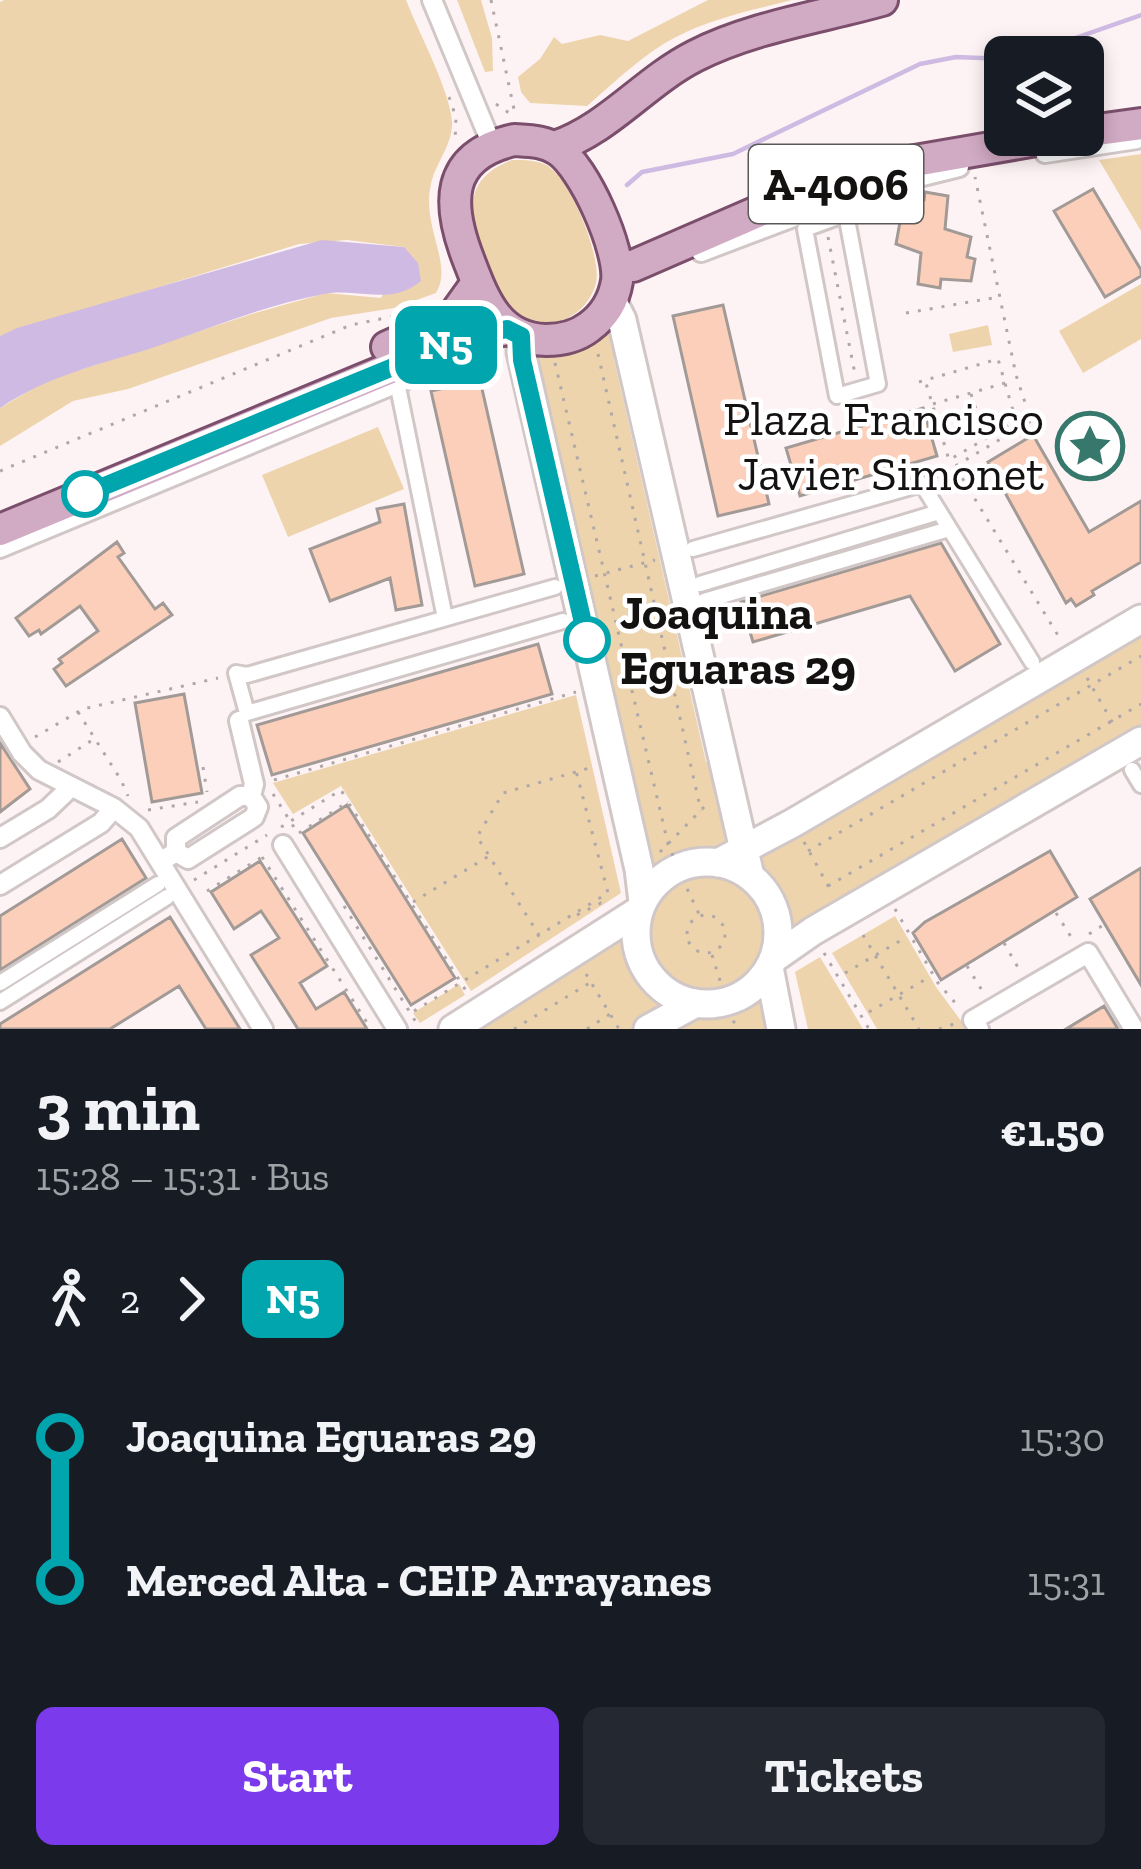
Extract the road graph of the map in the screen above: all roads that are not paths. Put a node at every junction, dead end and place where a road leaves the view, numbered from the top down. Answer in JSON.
{"nodes":[{"id":1,"x":432,"y":0,"type":"edge"},
{"id":2,"x":882,"y":0,"type":"edge"},
{"id":3,"x":1141,"y":124,"type":"edge"},
{"id":4,"x":1104,"y":129,"type":"edge"},
{"id":5,"x":1141,"y":139,"type":"edge"},
{"id":6,"x":492,"y":145,"type":"junction"},
{"id":7,"x":555,"y":147,"type":"junction"},
{"id":8,"x":984,"y":149,"type":"edge"},
{"id":9,"x":825,"y":222,"type":"joint"},
{"id":10,"x":616,"y":282,"type":"junction"},
{"id":11,"x":477,"y":283,"type":"junction"},
{"id":12,"x":509,"y":332,"type":"junction"},
{"id":13,"x":399,"y":392,"type":"dead end"},
{"id":14,"x":0,"y":507,"type":"edge"},
{"id":15,"x":940,"y":512,"type":"junction"},
{"id":16,"x":950,"y":529,"type":"junction"},
{"id":17,"x":0,"y":530,"type":"edge"},
{"id":18,"x":0,"y":548,"type":"edge"},
{"id":19,"x":693,"y":549,"type":"dead end"},
{"id":20,"x":700,"y":584,"type":"dead end"},
{"id":21,"x":555,"y":587,"type":"dead end"},
{"id":22,"x":704,"y":601,"type":"dead end"},
{"id":23,"x":445,"y":618,"type":"junction"},
{"id":24,"x":1141,"y":619,"type":"edge"},
{"id":25,"x":563,"y":621,"type":"dead end"},
{"id":26,"x":1032,"y":662,"type":"dead end"},
{"id":27,"x":0,"y":717,"type":"edge"},
{"id":28,"x":239,"y":721,"type":"dead end"},
{"id":29,"x":1131,"y":740,"type":"edge"},
{"id":30,"x":1132,"y":770,"type":"dead end"},
{"id":31,"x":1141,"y":785,"type":"edge"},
{"id":32,"x":70,"y":788,"type":"junction"},
{"id":33,"x":721,"y":801,"type":"junction"},
{"id":34,"x":121,"y":803,"type":"junction"},
{"id":35,"x":795,"y":827,"type":"junction"},
{"id":36,"x":0,"y":838,"type":"edge"},
{"id":37,"x":283,"y":845,"type":"dead end"},
{"id":38,"x":168,"y":857,"type":"junction"},
{"id":39,"x":736,"y":863,"type":"junction"},
{"id":40,"x":0,"y":885,"type":"edge"},
{"id":41,"x":640,"y":907,"type":"junction"},
{"id":42,"x":771,"y":963,"type":"junction"},
{"id":43,"x":0,"y":982,"type":"edge"},
{"id":44,"x":0,"y":1002,"type":"edge"},
{"id":45,"x":673,"y":1019,"type":"edge"},
{"id":46,"x":971,"y":1025,"type":"edge"},
{"id":47,"x":263,"y":1029,"type":"edge"},
{"id":48,"x":397,"y":1029,"type":"edge"},
{"id":49,"x":452,"y":1029,"type":"edge"},
{"id":50,"x":781,"y":1029,"type":"edge"},
{"id":51,"x":1134,"y":1029,"type":"edge"}],
"edges":[{"from":1,"to":6,"type":"street"},
{"from":2,"to":7,"type":"main road"},
{"from":3,"to":4,"type":"main road"},
{"from":5,"to":10,"type":"street"},
{"from":6,"to":7,"type":"main road"},
{"from":6,"to":11,"type":"main road"},
{"from":7,"to":10,"type":"main road"},
{"from":8,"to":10,"type":"main road","number":"A-4006"},
{"from":9,"to":9,"type":"street"},
{"from":10,"to":12,"type":"main road","number":"A-4006"},
{"from":10,"to":33,"type":"main road"},
{"from":11,"to":12,"type":"main road"},
{"from":11,"to":14,"type":"main road"},
{"from":12,"to":17,"type":"main road","number":"A-4006"},
{"from":12,"to":18,"type":"street"},
{"from":12,"to":41,"type":"main road"},
{"from":13,"to":23,"type":"street"},
{"from":15,"to":16,"type":"street"},
{"from":15,"to":19,"type":"street"},
{"from":15,"to":20,"type":"street"},
{"from":16,"to":22,"type":"street"},
{"from":16,"to":26,"type":"street"},
{"from":21,"to":23,"type":"street"},
{"from":23,"to":25,"type":"street"},
{"from":24,"to":35,"type":"main road"},
{"from":27,"to":32,"type":"street"},
{"from":28,"to":38,"type":"street"},
{"from":29,"to":42,"type":"main road"},
{"from":30,"to":31,"type":"street"},
{"from":32,"to":34,"type":"street"},
{"from":32,"to":36,"type":"street"},
{"from":33,"to":35,"type":"main road"},
{"from":33,"to":39,"type":"main road"},
{"from":34,"to":38,"type":"street"},
{"from":34,"to":40,"type":"street"},
{"from":35,"to":39,"type":"main road"},
{"from":37,"to":48,"type":"street"},
{"from":38,"to":47,"type":"street"},
{"from":39,"to":41,"type":"main road"},
{"from":39,"to":42,"type":"main road"},
{"from":41,"to":45,"type":"main road"},
{"from":41,"to":49,"type":"main road"},
{"from":42,"to":45,"type":"main road"},
{"from":42,"to":50,"type":"main road"},
{"from":43,"to":44,"type":"street"},
{"from":46,"to":51,"type":"street"}]}
